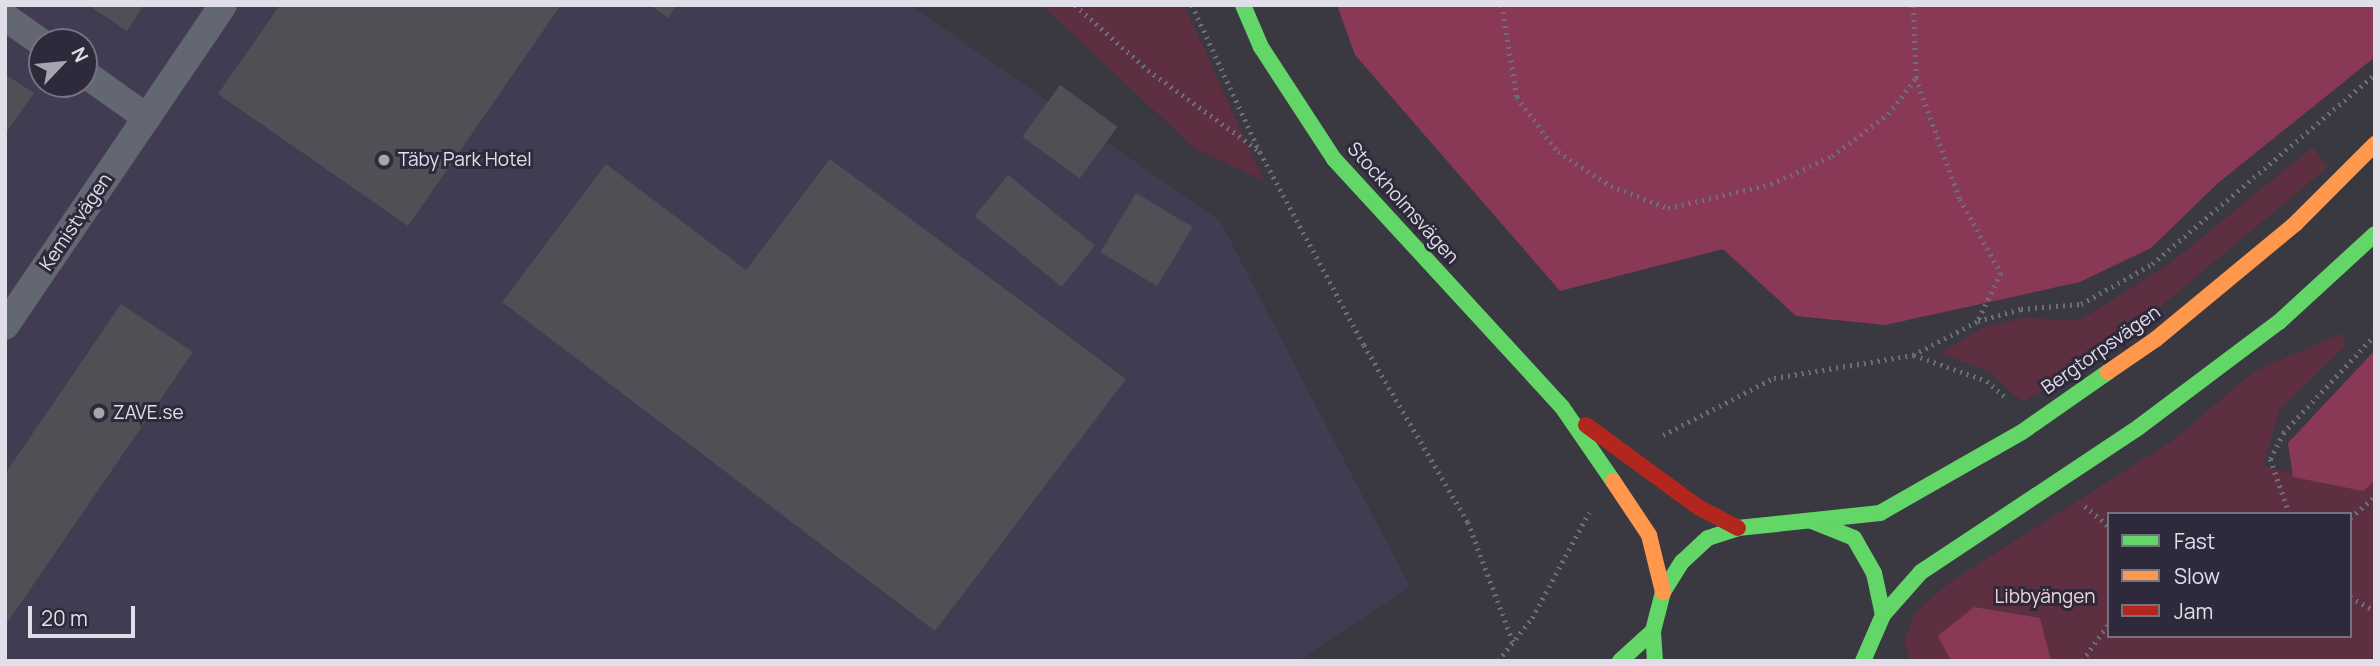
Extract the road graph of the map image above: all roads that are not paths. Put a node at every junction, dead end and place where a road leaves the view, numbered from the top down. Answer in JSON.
{"nodes":[{"id":1,"x":223,"y":5,"type":"edge"},
{"id":2,"x":1243,"y":5,"type":"edge"},
{"id":3,"x":5,"y":17,"type":"edge"},
{"id":4,"x":28,"y":33,"type":"edge"},
{"id":5,"x":98,"y":84,"type":"edge"},
{"id":6,"x":146,"y":118,"type":"junction"},
{"id":7,"x":2375,"y":144,"type":"edge"},
{"id":8,"x":2375,"y":234,"type":"edge"},
{"id":9,"x":5,"y":326,"type":"edge"},
{"id":10,"x":1562,"y":407,"type":"junction"},
{"id":11,"x":1812,"y":521,"type":"junction"},
{"id":12,"x":1738,"y":528,"type":"junction"},
{"id":13,"x":1663,"y":592,"type":"junction"},
{"id":14,"x":1653,"y":631,"type":"junction"},
{"id":15,"x":1878,"y":644,"type":"edge"},
{"id":16,"x":1620,"y":661,"type":"edge"},
{"id":17,"x":1656,"y":661,"type":"edge"}],
"edges":[{"from":1,"to":6,"type":"street","name":"Kemistvägen"},
{"from":2,"to":10,"type":"main road","name":"Stockholmsvägen"},
{"from":3,"to":4,"type":"street"},
{"from":5,"to":6,"type":"street"},
{"from":6,"to":9,"type":"street","name":"Kemistvägen"},
{"from":7,"to":11,"type":"main road","name":"Bergtorpsvägen"},
{"from":8,"to":15,"type":"main road"},
{"from":10,"to":12,"type":"main road","name":"Stockholmsvägen"},
{"from":10,"to":13,"type":"main road","name":"Stockholmsvägen"},
{"from":11,"to":12,"type":"main road","name":"Bergtorpsvägen"},
{"from":11,"to":15,"type":"main road"},
{"from":12,"to":13,"type":"main road","name":"Bergtorpsvägen"},
{"from":13,"to":14,"type":"main road"},
{"from":14,"to":16,"type":"main road"},
{"from":14,"to":17,"type":"main road"}]}
